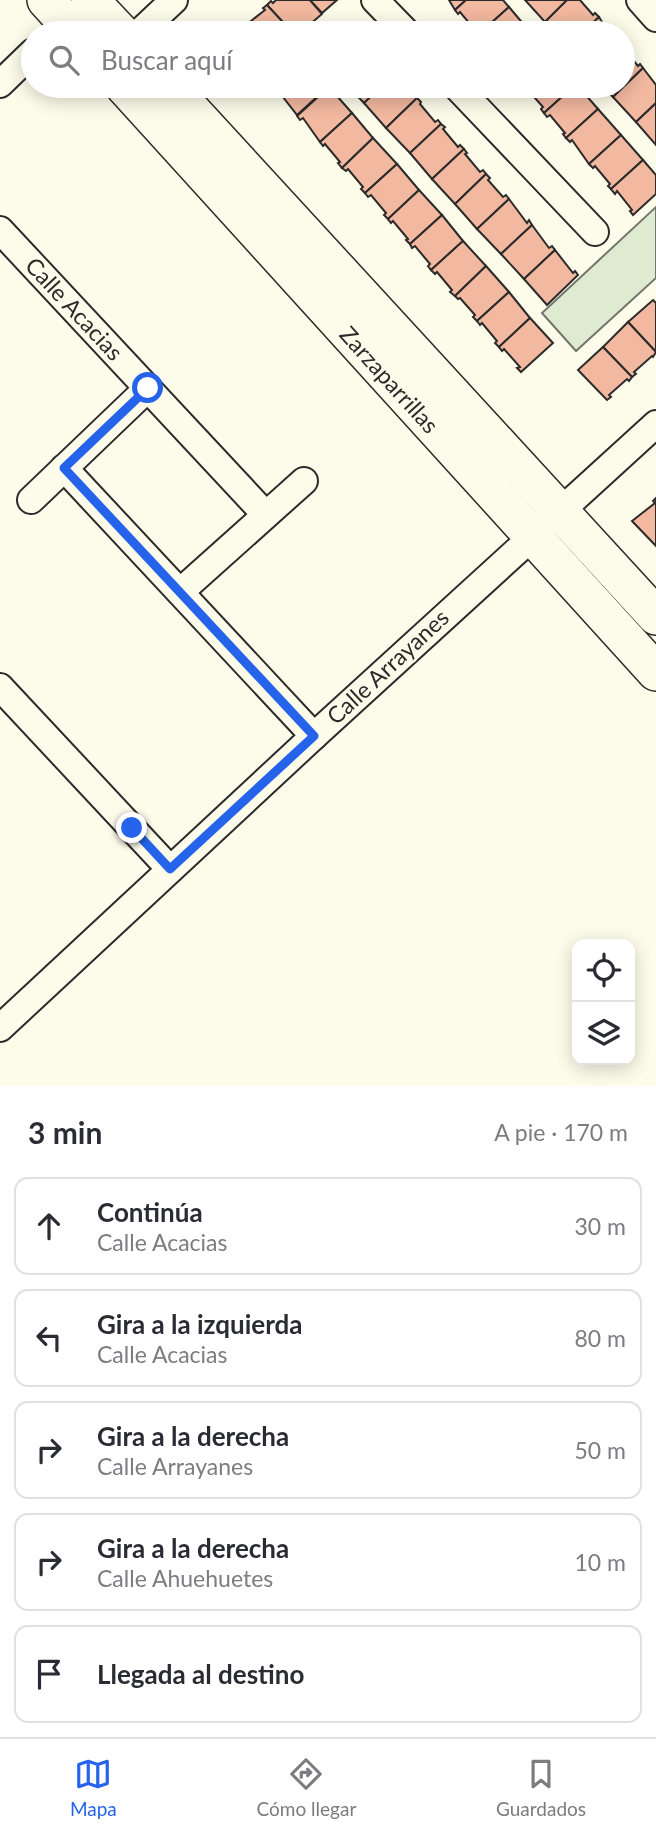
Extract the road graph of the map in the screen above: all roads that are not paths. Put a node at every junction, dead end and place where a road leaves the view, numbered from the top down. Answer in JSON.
{"nodes":[{"id":1,"x":174,"y":0,"type":"edge"},
{"id":2,"x":375,"y":0,"type":"edge"},
{"id":3,"x":640,"y":0,"type":"edge"},
{"id":4,"x":656,"y":18,"type":"edge"},
{"id":5,"x":152,"y":21,"type":"edge"},
{"id":6,"x":395,"y":21,"type":"edge"},
{"id":7,"x":21,"y":63,"type":"edge"},
{"id":8,"x":0,"y":85,"type":"edge"},
{"id":9,"x":135,"y":98,"type":"edge"},
{"id":10,"x":180,"y":98,"type":"edge"},
{"id":11,"x":467,"y":98,"type":"edge"},
{"id":12,"x":595,"y":232,"type":"dead end"},
{"id":13,"x":2,"y":236,"type":"edge"},
{"id":14,"x":148,"y":388,"type":"junction"},
{"id":15,"x":656,"y":424,"type":"edge"},
{"id":16,"x":64,"y":468,"type":"junction"},
{"id":17,"x":304,"y":481,"type":"dead end"},
{"id":18,"x":30,"y":500,"type":"dead end"},
{"id":19,"x":559,"y":510,"type":"junction"},
{"id":20,"x":265,"y":514,"type":"junction"},
{"id":21,"x":531,"y":536,"type":"junction"},
{"id":22,"x":180,"y":592,"type":"junction"},
{"id":23,"x":656,"y":616,"type":"edge"},
{"id":24,"x":656,"y":672,"type":"edge"},
{"id":25,"x":0,"y":687,"type":"edge"},
{"id":26,"x":314,"y":736,"type":"junction"},
{"id":27,"x":170,"y":869,"type":"junction"},
{"id":28,"x":0,"y":1028,"type":"edge"}],
"edges":[{"from":1,"to":5,"type":"street"},
{"from":2,"to":6,"type":"street"},
{"from":3,"to":4,"type":"street"},
{"from":7,"to":8,"type":"street"},
{"from":9,"to":21,"type":"street","name":"Zarzaparrillas"},
{"from":10,"to":19,"type":"street","name":"Zarzaparrillas"},
{"from":11,"to":12,"type":"street"},
{"from":13,"to":14,"type":"street","name":"Calle Acacias"},
{"from":14,"to":16,"type":"street"},
{"from":14,"to":20,"type":"street","name":"Calle Acacias"},
{"from":15,"to":19,"type":"street","name":"Calle Arrayanes"},
{"from":16,"to":18,"type":"street"},
{"from":16,"to":22,"type":"street"},
{"from":17,"to":20,"type":"street"},
{"from":19,"to":21,"type":"street","name":"Calle Arrayanes"},
{"from":19,"to":23,"type":"street","name":"Zarzaparrillas"},
{"from":20,"to":22,"type":"street"},
{"from":21,"to":24,"type":"street","name":"Zarzaparrillas"},
{"from":21,"to":26,"type":"street","name":"Calle Arrayanes"},
{"from":22,"to":26,"type":"street"},
{"from":25,"to":27,"type":"street"},
{"from":26,"to":27,"type":"street","name":"Calle Arrayanes"},
{"from":27,"to":28,"type":"street","name":"Calle Arrayanes"}]}
